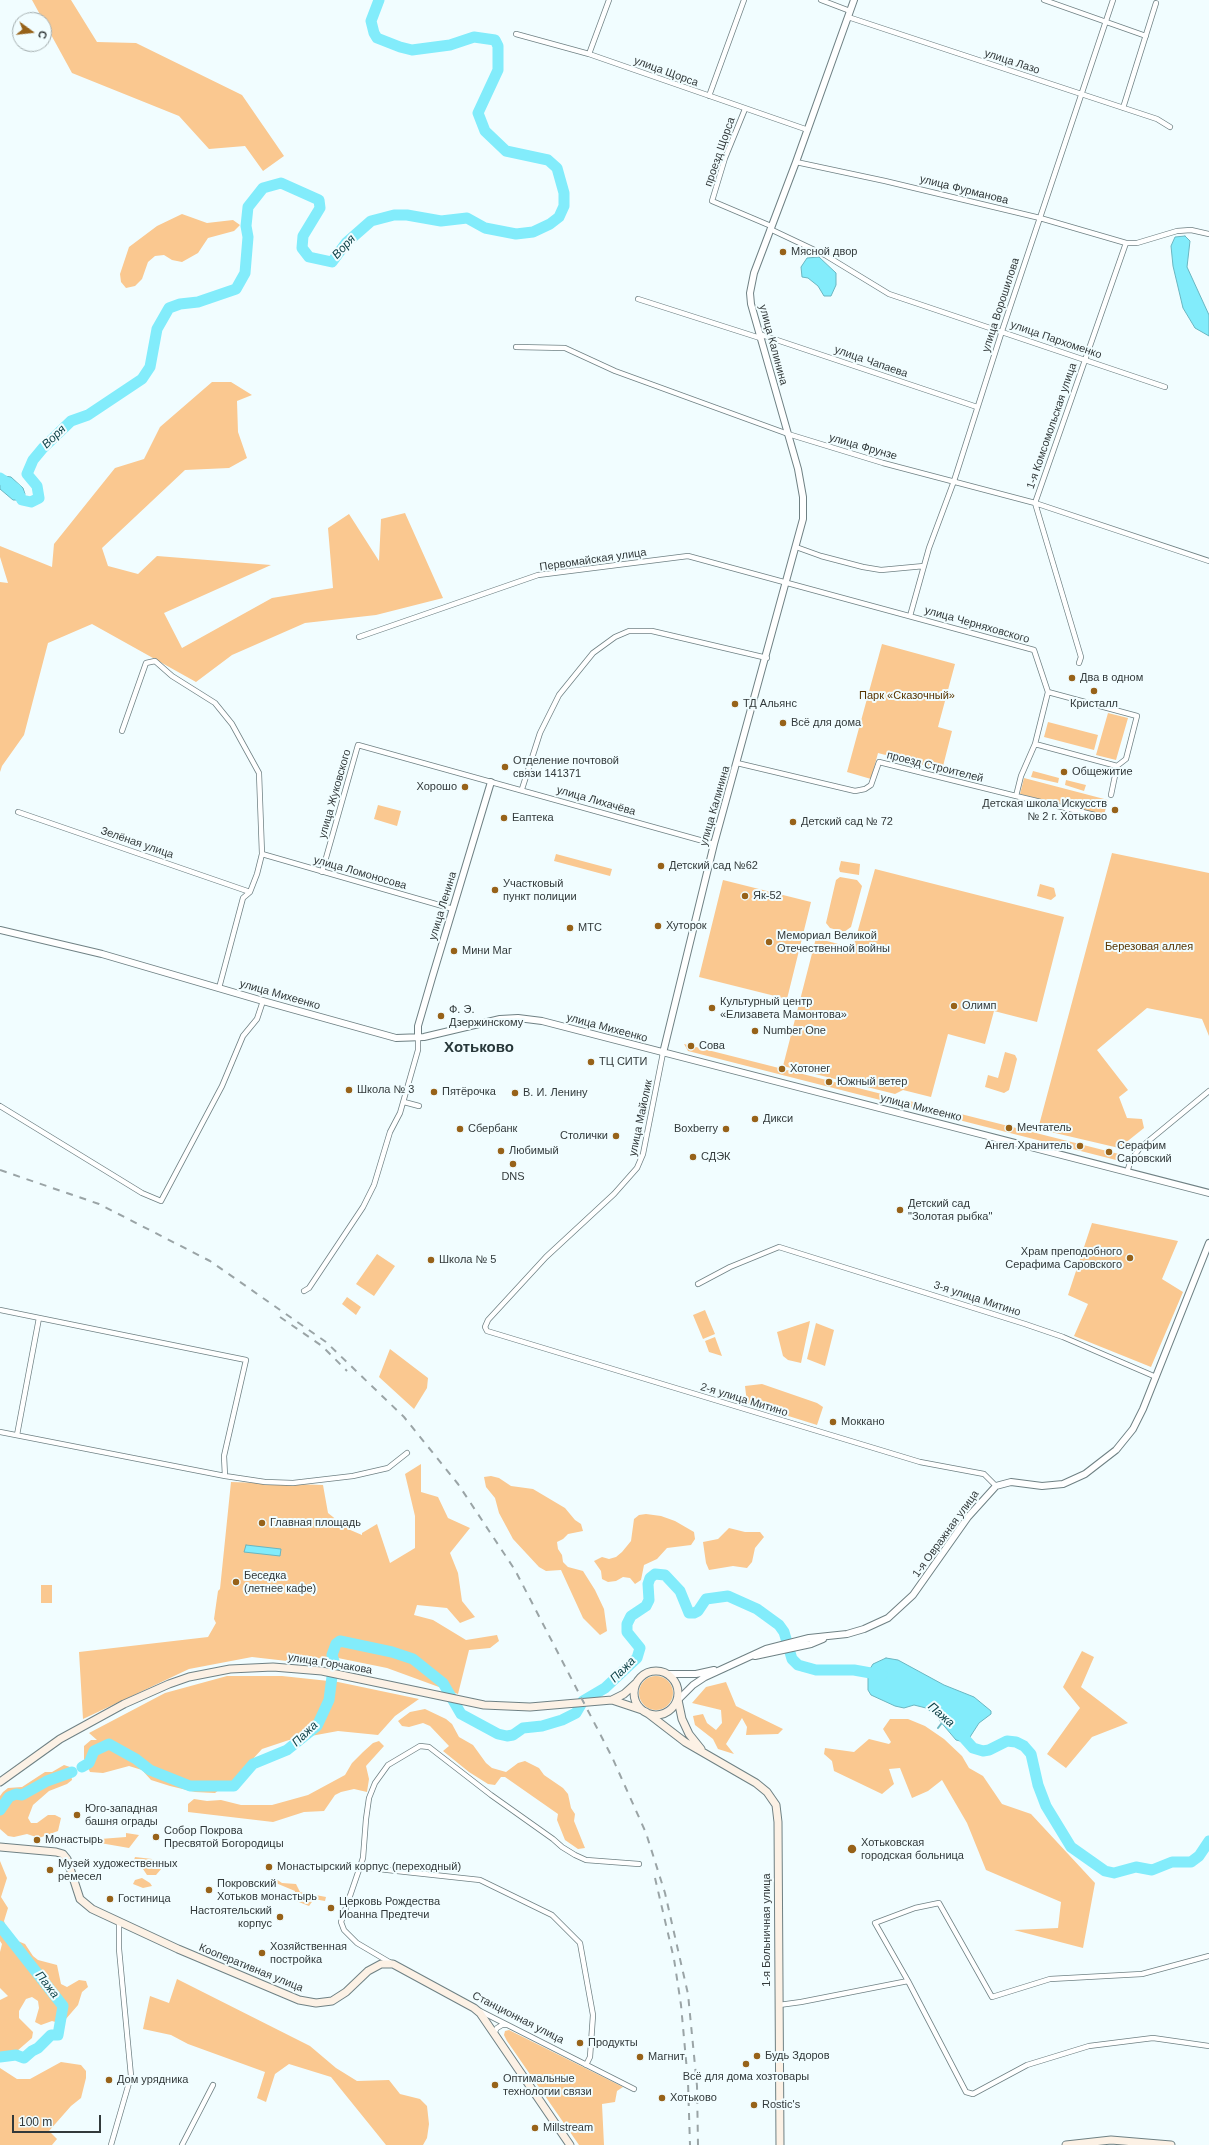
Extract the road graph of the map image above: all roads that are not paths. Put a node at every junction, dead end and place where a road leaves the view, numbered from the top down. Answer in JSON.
{"nodes":[{"id":1,"x":609,"y":0,"type":"edge"},
{"id":2,"x":744,"y":0,"type":"edge"},
{"id":3,"x":821,"y":0,"type":"edge"},
{"id":4,"x":854,"y":0,"type":"edge"},
{"id":5,"x":1044,"y":0,"type":"edge"},
{"id":6,"x":1113,"y":0,"type":"edge"},
{"id":7,"x":1156,"y":3,"type":"dead end"},
{"id":8,"x":850,"y":11,"type":"junction"},
{"id":9,"x":848,"y":17,"type":"junction"},
{"id":10,"x":1105,"y":21,"type":"junction"},
{"id":11,"x":516,"y":34,"type":"dead end"},
{"id":12,"x":1146,"y":36,"type":"junction"},
{"id":13,"x":590,"y":54,"type":"junction"},
{"id":14,"x":1081,"y":94,"type":"junction"},
{"id":15,"x":709,"y":96,"type":"junction"},
{"id":16,"x":1123,"y":108,"type":"junction"},
{"id":17,"x":745,"y":109,"type":"junction"},
{"id":18,"x":1170,"y":127,"type":"dead end"},
{"id":19,"x":808,"y":130,"type":"junction"},
{"id":20,"x":796,"y":162,"type":"junction"},
{"id":21,"x":712,"y":201,"type":"joint"},
{"id":22,"x":1040,"y":218,"type":"junction"},
{"id":23,"x":770,"y":227,"type":"junction"},
{"id":24,"x":1209,"y":234,"type":"edge"},
{"id":25,"x":1126,"y":243,"type":"junction"},
{"id":26,"x":638,"y":299,"type":"dead end"},
{"id":27,"x":1002,"y":331,"type":"junction"},
{"id":28,"x":759,"y":336,"type":"junction"},
{"id":29,"x":516,"y":347,"type":"dead end"},
{"id":30,"x":1084,"y":359,"type":"junction"},
{"id":31,"x":1165,"y":387,"type":"dead end"},
{"id":32,"x":977,"y":407,"type":"junction"},
{"id":33,"x":788,"y":434,"type":"junction"},
{"id":34,"x":954,"y":481,"type":"junction"},
{"id":35,"x":1035,"y":503,"type":"junction"},
{"id":36,"x":796,"y":547,"type":"junction"},
{"id":37,"x":1209,"y":561,"type":"edge"},
{"id":38,"x":924,"y":566,"type":"junction"},
{"id":39,"x":787,"y":582,"type":"junction"},
{"id":40,"x":910,"y":616,"type":"junction"},
{"id":41,"x":359,"y":637,"type":"dead end"},
{"id":42,"x":766,"y":658,"type":"junction"},
{"id":43,"x":1079,"y":663,"type":"dead end"},
{"id":44,"x":1048,"y":692,"type":"junction"},
{"id":45,"x":122,"y":731,"type":"dead end"},
{"id":46,"x":1035,"y":744,"type":"junction"},
{"id":47,"x":358,"y":745,"type":"joint"},
{"id":48,"x":737,"y":763,"type":"junction"},
{"id":49,"x":1117,"y":766,"type":"junction"},
{"id":50,"x":492,"y":782,"type":"junction"},
{"id":51,"x":522,"y":789,"type":"junction"},
{"id":52,"x":1111,"y":795,"type":"dead end"},
{"id":53,"x":1016,"y":796,"type":"junction"},
{"id":54,"x":18,"y":812,"type":"dead end"},
{"id":55,"x":1103,"y":817,"type":"dead end"},
{"id":56,"x":714,"y":844,"type":"junction"},
{"id":57,"x":262,"y":854,"type":"junction"},
{"id":58,"x":322,"y":872,"type":"junction"},
{"id":59,"x":250,"y":892,"type":"junction"},
{"id":60,"x":453,"y":909,"type":"junction"},
{"id":61,"x":0,"y":930,"type":"edge"},
{"id":62,"x":219,"y":988,"type":"junction"},
{"id":63,"x":263,"y":1001,"type":"junction"},
{"id":64,"x":418,"y":1037,"type":"junction"},
{"id":65,"x":663,"y":1053,"type":"junction"},
{"id":66,"x":1209,"y":1091,"type":"edge"},
{"id":67,"x":404,"y":1102,"type":"junction"},
{"id":68,"x":0,"y":1106,"type":"edge"},
{"id":69,"x":419,"y":1106,"type":"dead end"},
{"id":70,"x":1127,"y":1172,"type":"junction"},
{"id":71,"x":1209,"y":1193,"type":"edge"},
{"id":72,"x":1209,"y":1243,"type":"edge"},
{"id":73,"x":1209,"y":1254,"type":"edge"},
{"id":74,"x":1202,"y":1263,"type":"junction"},
{"id":75,"x":698,"y":1284,"type":"dead end"},
{"id":76,"x":304,"y":1291,"type":"dead end"},
{"id":77,"x":0,"y":1310,"type":"edge"},
{"id":78,"x":39,"y":1318,"type":"junction"},
{"id":79,"x":486,"y":1329,"type":"joint"},
{"id":80,"x":1156,"y":1377,"type":"junction"},
{"id":81,"x":0,"y":1432,"type":"edge"},
{"id":82,"x":17,"y":1436,"type":"junction"},
{"id":83,"x":407,"y":1453,"type":"dead end"},
{"id":84,"x":225,"y":1476,"type":"junction"},
{"id":85,"x":996,"y":1486,"type":"junction"},
{"id":86,"x":720,"y":1669,"type":"junction"},
{"id":87,"x":668,"y":1674,"type":"junction"},
{"id":88,"x":638,"y":1681,"type":"junction"},
{"id":89,"x":612,"y":1700,"type":"junction"},
{"id":90,"x":678,"y":1700,"type":"junction"},
{"id":91,"x":644,"y":1711,"type":"junction"},
{"id":92,"x":704,"y":1752,"type":"junction"},
{"id":93,"x":0,"y":1782,"type":"edge"},
{"id":94,"x":0,"y":1847,"type":"edge"},
{"id":95,"x":639,"y":1864,"type":"dead end"},
{"id":96,"x":360,"y":1867,"type":"junction"},
{"id":97,"x":119,"y":1922,"type":"junction"},
{"id":98,"x":1209,"y":1956,"type":"edge"},
{"id":99,"x":393,"y":1964,"type":"junction"},
{"id":100,"x":908,"y":1981,"type":"junction"},
{"id":101,"x":779,"y":2005,"type":"junction"},
{"id":102,"x":474,"y":2008,"type":"junction"},
{"id":103,"x":509,"y":2026,"type":"junction"},
{"id":104,"x":494,"y":2034,"type":"junction"},
{"id":105,"x":1209,"y":2046,"type":"edge"},
{"id":106,"x":586,"y":2065,"type":"junction"},
{"id":107,"x":213,"y":2085,"type":"dead end"},
{"id":108,"x":634,"y":2088,"type":"dead end"},
{"id":109,"x":111,"y":2145,"type":"edge"},
{"id":110,"x":182,"y":2145,"type":"edge"},
{"id":111,"x":570,"y":2145,"type":"edge"},
{"id":112,"x":780,"y":2145,"type":"edge"},
{"id":113,"x":1066,"y":2145,"type":"edge"},
{"id":114,"x":1171,"y":2145,"type":"edge"}],
"edges":[{"from":1,"to":13,"type":"street"},
{"from":2,"to":15,"type":"street"},
{"from":3,"to":8,"type":"street"},
{"from":4,"to":8,"type":"street","name":"улица Калинина"},
{"from":5,"to":10,"type":"street"},
{"from":6,"to":10,"type":"street","name":"улица Ворошилова"},
{"from":7,"to":12,"type":"street"},
{"from":8,"to":9,"type":"street","name":"улица Калинина"},
{"from":9,"to":14,"type":"street","name":"улица Лазо"},
{"from":9,"to":19,"type":"street","name":"улица Калинина"},
{"from":10,"to":12,"type":"street"},
{"from":10,"to":14,"type":"street","name":"улица Ворошилова"},
{"from":11,"to":13,"type":"street","name":"улица Щорса"},
{"from":12,"to":16,"type":"street"},
{"from":13,"to":15,"type":"street","name":"улица Щорса"},
{"from":14,"to":16,"type":"street","name":"улица Лазо"},
{"from":14,"to":22,"type":"street","name":"улица Ворошилова"},
{"from":15,"to":17,"type":"street","name":"улица Щорса"},
{"from":16,"to":18,"type":"street","name":"улица Лазо"},
{"from":17,"to":19,"type":"street","name":"улица Щорса"},
{"from":17,"to":21,"type":"street","name":"проезд Щорса"},
{"from":19,"to":20,"type":"street","name":"улица Калинина"},
{"from":20,"to":22,"type":"street","name":"улица Фурманова"},
{"from":20,"to":23,"type":"street","name":"улица Калинина"},
{"from":21,"to":23,"type":"street","name":"улица Пархоменко"},
{"from":22,"to":25,"type":"street","name":"улица Фурманова"},
{"from":22,"to":27,"type":"street","name":"улица Ворошилова"},
{"from":23,"to":27,"type":"street","name":"улица Пархоменко"},
{"from":23,"to":28,"type":"street","name":"улица Калинина"},
{"from":24,"to":25,"type":"street"},
{"from":25,"to":30,"type":"street","name":"1-я Комсомольская улица"},
{"from":26,"to":28,"type":"street","name":"улица Чапаева"},
{"from":27,"to":30,"type":"street","name":"улица Пархоменко"},
{"from":27,"to":32,"type":"street","name":"улица Ворошилова"},
{"from":28,"to":32,"type":"street","name":"улица Чапаева"},
{"from":28,"to":33,"type":"street","name":"улица Калинина"},
{"from":29,"to":33,"type":"street","name":"улица Фрунзе"},
{"from":30,"to":31,"type":"street","name":"улица Пархоменко"},
{"from":30,"to":35,"type":"street","name":"1-я Комсомольская улица"},
{"from":32,"to":34,"type":"street","name":"улица Ворошилова"},
{"from":33,"to":34,"type":"street","name":"улица Фрунзе"},
{"from":33,"to":36,"type":"street","name":"улица Калинина"},
{"from":34,"to":35,"type":"street","name":"улица Фрунзе"},
{"from":34,"to":38,"type":"street","name":"улица Ворошилова"},
{"from":35,"to":37,"type":"street","name":"улица Фрунзе"},
{"from":35,"to":43,"type":"street","name":"1-я Комсомольская улица"},
{"from":36,"to":38,"type":"street"},
{"from":36,"to":39,"type":"street","name":"улица Калинина"},
{"from":38,"to":40,"type":"street","name":"улица Ворошилова"},
{"from":39,"to":40,"type":"street","name":"улица Черняховского"},
{"from":39,"to":41,"type":"street","name":"Первомайская улица"},
{"from":39,"to":42,"type":"street","name":"улица Калинина"},
{"from":40,"to":44,"type":"street","name":"улица Черняховского"},
{"from":42,"to":48,"type":"street","name":"улица Калинина"},
{"from":42,"to":51,"type":"street"},
{"from":44,"to":46,"type":"street"},
{"from":44,"to":49,"type":"street"},
{"from":45,"to":57,"type":"street"},
{"from":46,"to":49,"type":"street"},
{"from":46,"to":53,"type":"street"},
{"from":47,"to":50,"type":"street","name":"улица Лихачёва"},
{"from":47,"to":58,"type":"street","name":"улица Жуковского"},
{"from":48,"to":53,"type":"street","name":"проезд Строителей"},
{"from":48,"to":56,"type":"street","name":"улица Калинина"},
{"from":49,"to":52,"type":"street"},
{"from":50,"to":51,"type":"street","name":"улица Лихачёва"},
{"from":50,"to":60,"type":"street","name":"улица Ленина"},
{"from":51,"to":56,"type":"street","name":"улица Лихачёва"},
{"from":53,"to":55,"type":"street"},
{"from":54,"to":59,"type":"street","name":"Зелёная улица"},
{"from":56,"to":65,"type":"street","name":"улица Калинина"},
{"from":57,"to":58,"type":"street","name":"улица Ломоносова"},
{"from":57,"to":59,"type":"street"},
{"from":58,"to":60,"type":"street","name":"улица Ломоносова"},
{"from":59,"to":62,"type":"street"},
{"from":60,"to":64,"type":"street","name":"улица Ленина"},
{"from":61,"to":62,"type":"street","name":"улица Михеенко"},
{"from":62,"to":63,"type":"street","name":"улица Михеенко"},
{"from":63,"to":64,"type":"street","name":"улица Михеенко"},
{"from":63,"to":68,"type":"street"},
{"from":64,"to":65,"type":"street","name":"улица Михеенко"},
{"from":64,"to":67,"type":"street"},
{"from":65,"to":70,"type":"street","name":"улица Михеенко"},
{"from":65,"to":79,"type":"street","name":"улица Майолик"},
{"from":66,"to":70,"type":"street"},
{"from":67,"to":69,"type":"street"},
{"from":67,"to":76,"type":"street"},
{"from":70,"to":71,"type":"street","name":"улица Михеенко"},
{"from":72,"to":74,"type":"street"},
{"from":73,"to":74,"type":"street"},
{"from":74,"to":80,"type":"street"},
{"from":75,"to":80,"type":"street","name":"3-я улица Митино"},
{"from":77,"to":78,"type":"street"},
{"from":78,"to":82,"type":"street"},
{"from":78,"to":84,"type":"street"},
{"from":79,"to":85,"type":"street","name":"2-я улица Митино"},
{"from":80,"to":85,"type":"street"},
{"from":81,"to":82,"type":"street"},
{"from":82,"to":84,"type":"street"},
{"from":83,"to":84,"type":"street"},
{"from":85,"to":86,"type":"street","name":"1-я Овражная улица"},
{"from":86,"to":87,"type":"street"},
{"from":86,"to":90,"type":"street"},
{"from":87,"to":88,"type":"main road"},
{"from":87,"to":90,"type":"main road"},
{"from":88,"to":89,"type":"main road"},
{"from":88,"to":91,"type":"main road"},
{"from":89,"to":91,"type":"main road"},
{"from":89,"to":93,"type":"main road","name":"улица Горчакова"},
{"from":90,"to":91,"type":"main road"},
{"from":90,"to":92,"type":"main road"},
{"from":91,"to":92,"type":"main road","name":"1-я Больничная улица"},
{"from":92,"to":101,"type":"main road","name":"1-я Больничная улица"},
{"from":94,"to":97,"type":"main road","name":"Кооперативная улица"},
{"from":95,"to":96,"type":"street"},
{"from":96,"to":99,"type":"street"},
{"from":96,"to":106,"type":"street"},
{"from":97,"to":99,"type":"main road","name":"Кооперативная улица"},
{"from":97,"to":109,"type":"street"},
{"from":98,"to":100,"type":"street"},
{"from":99,"to":102,"type":"main road","name":"Станционная улица"},
{"from":100,"to":101,"type":"street"},
{"from":100,"to":105,"type":"street"},
{"from":101,"to":112,"type":"main road","name":"1-я Больничная улица"},
{"from":102,"to":103,"type":"street","name":"Станционная улица"},
{"from":102,"to":104,"type":"main road"},
{"from":103,"to":104,"type":"street"},
{"from":103,"to":106,"type":"street","name":"Станционная улица"},
{"from":104,"to":111,"type":"main road"},
{"from":106,"to":108,"type":"street","name":"Станционная улица"},
{"from":107,"to":110,"type":"street"},
{"from":113,"to":114,"type":"main road"}]}
